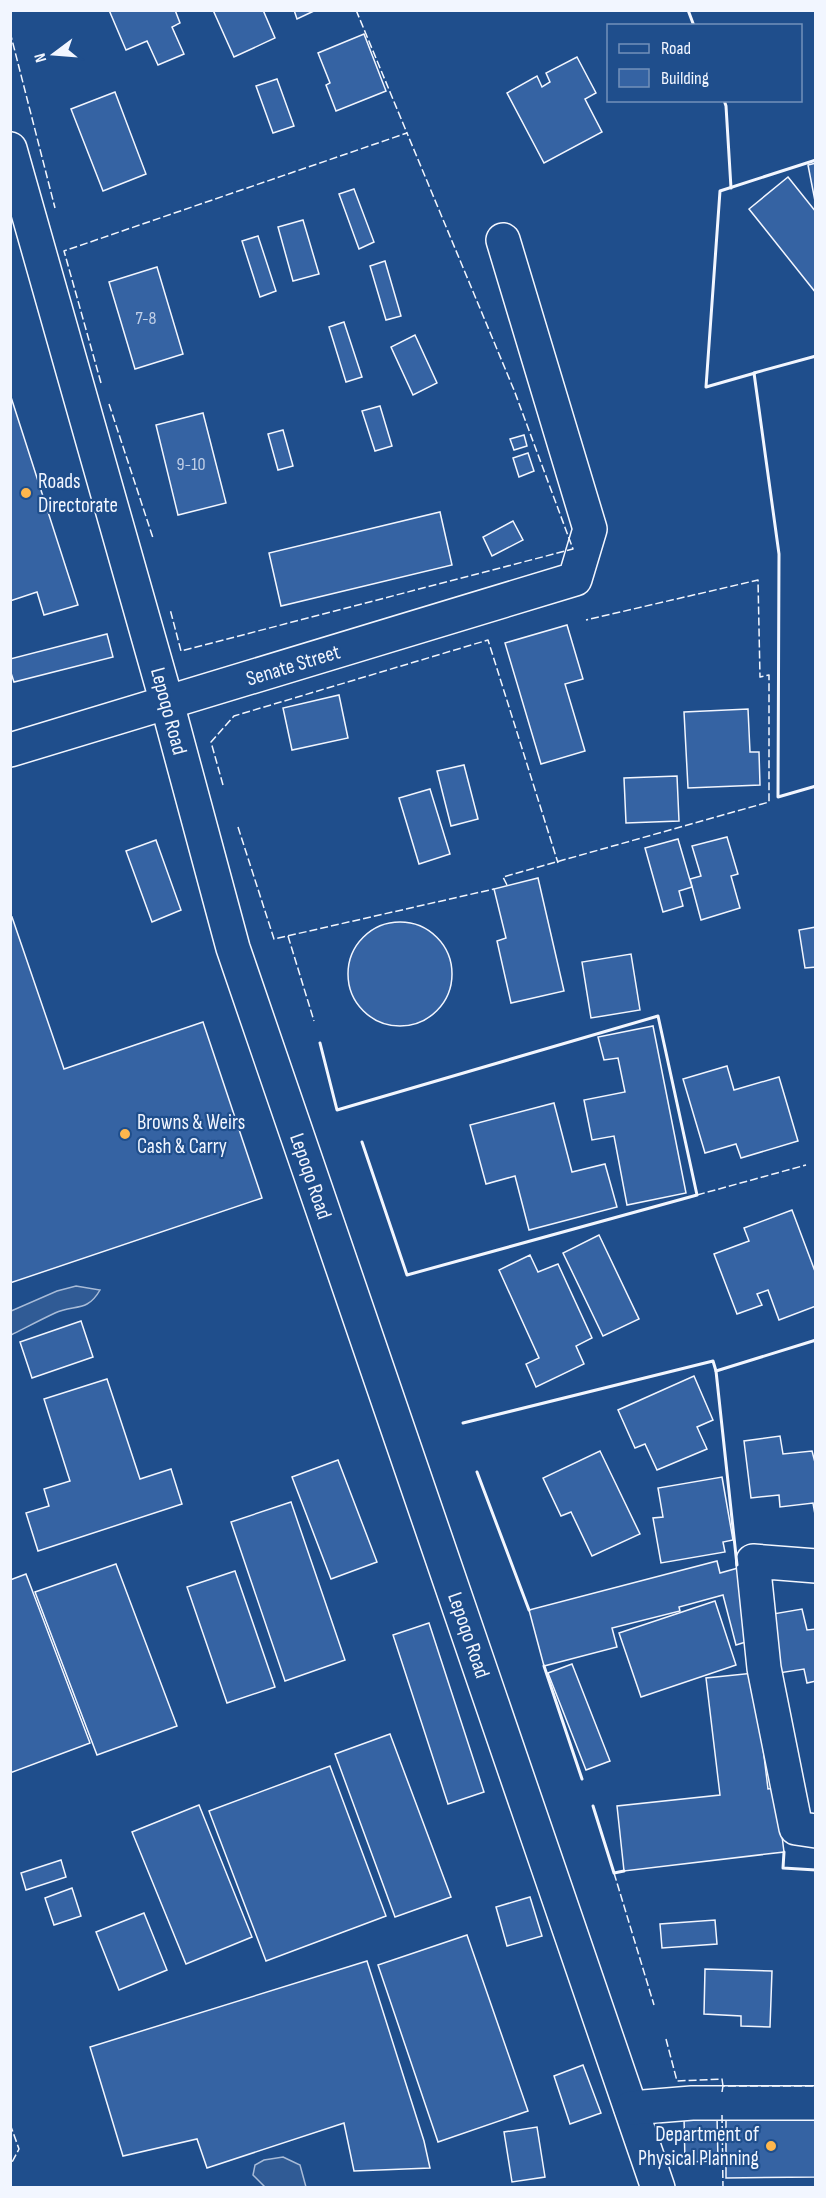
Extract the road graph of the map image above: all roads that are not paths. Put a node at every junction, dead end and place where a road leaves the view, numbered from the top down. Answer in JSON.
{"nodes":[{"id":1,"x":10,"y":149,"type":"edge"},
{"id":2,"x":503,"y":240,"type":"dead end"},
{"id":3,"x":167,"y":704,"type":"junction"},
{"id":4,"x":10,"y":750,"type":"edge"},
{"id":5,"x":816,"y":1566,"type":"edge"},
{"id":6,"x":816,"y":1831,"type":"edge"},
{"id":7,"x":816,"y":2103,"type":"edge"},
{"id":8,"x":631,"y":2108,"type":"junction"},
{"id":9,"x":658,"y":2187,"type":"edge"}],
"edges":[{"from":1,"to":3,"type":"street","name":"Lepoqo Road"},
{"from":2,"to":3,"type":"street","name":"Senate Street"},
{"from":3,"to":4,"type":"street","name":"Senate Street"},
{"from":3,"to":8,"type":"street","name":"Lepoqo Road"},
{"from":5,"to":6,"type":"street"},
{"from":7,"to":8,"type":"street"},
{"from":8,"to":9,"type":"street","name":"Lepoqo Road"}]}
